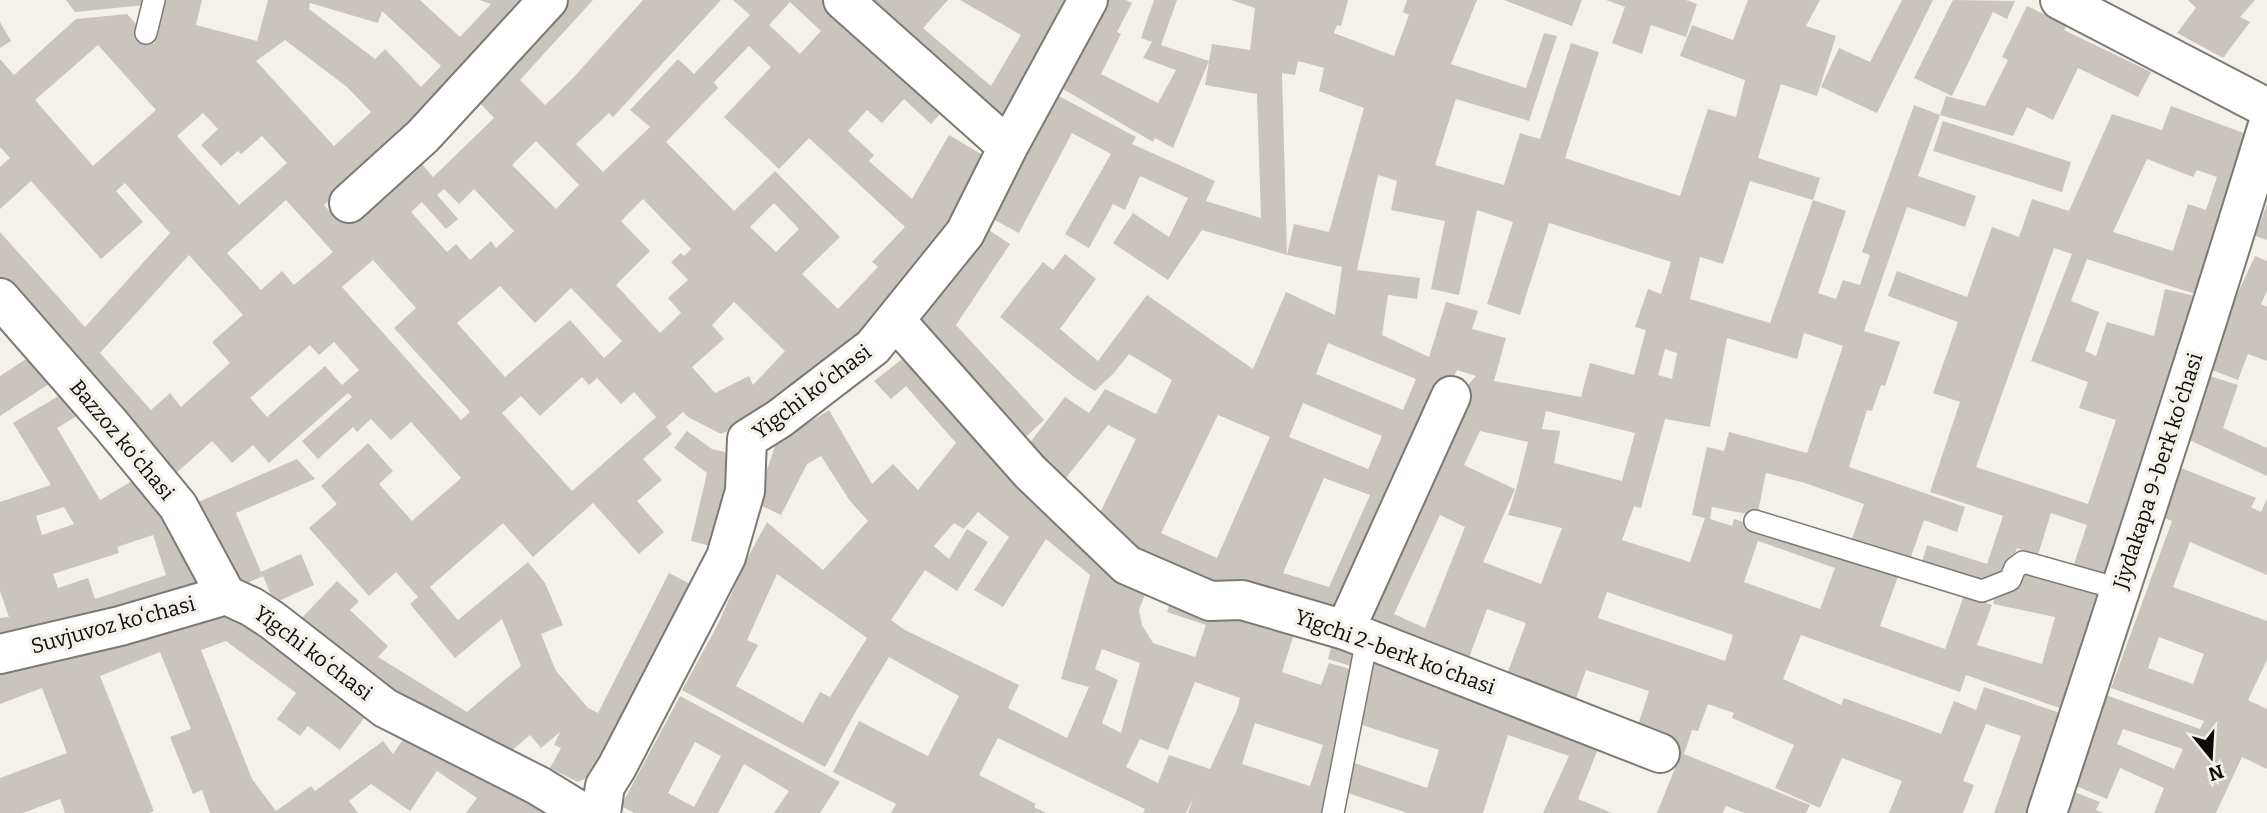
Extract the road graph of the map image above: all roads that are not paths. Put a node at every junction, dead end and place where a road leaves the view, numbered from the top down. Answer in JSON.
{"nodes":[{"id":1,"x":154,"y":0,"type":"edge"},
{"id":2,"x":548,"y":0,"type":"edge"},
{"id":3,"x":844,"y":0,"type":"edge"},
{"id":4,"x":1088,"y":0,"type":"edge"},
{"id":5,"x":2078,"y":3,"type":"edge"},
{"id":6,"x":146,"y":33,"type":"dead end"},
{"id":7,"x":2267,"y":108,"type":"edge"},
{"id":8,"x":2267,"y":128,"type":"edge"},
{"id":9,"x":1008,"y":147,"type":"junction"},
{"id":10,"x":349,"y":203,"type":"dead end"},
{"id":11,"x":0,"y":298,"type":"edge"},
{"id":12,"x":896,"y":321,"type":"junction"},
{"id":13,"x":1451,"y":396,"type":"dead end"},
{"id":14,"x":1755,"y":521,"type":"dead end"},
{"id":15,"x":2119,"y":589,"type":"junction"},
{"id":16,"x":226,"y":595,"type":"junction"},
{"id":17,"x":1356,"y":634,"type":"junction"},
{"id":18,"x":0,"y":654,"type":"edge"},
{"id":19,"x":1660,"y":753,"type":"dead end"},
{"id":20,"x":583,"y":813,"type":"edge"},
{"id":21,"x":601,"y":813,"type":"edge"},
{"id":22,"x":1333,"y":813,"type":"edge"},
{"id":23,"x":2047,"y":813,"type":"edge"}],
"edges":[{"from":1,"to":6,"type":"lane"},
{"from":2,"to":10,"type":"street"},
{"from":3,"to":9,"type":"street"},
{"from":4,"to":9,"type":"street","name":"Yigchi koʻchasi"},
{"from":5,"to":7,"type":"street"},
{"from":8,"to":15,"type":"street","name":"Jiydakapa 9-berk koʻchasi"},
{"from":9,"to":12,"type":"street","name":"Yigchi koʻchasi"},
{"from":11,"to":16,"type":"street","name":"Bazzoz koʻchasi"},
{"from":12,"to":17,"type":"street","name":"Yigchi 2-berk koʻchasi"},
{"from":12,"to":21,"type":"street","name":"Yigchi koʻchasi"},
{"from":13,"to":17,"type":"street"},
{"from":14,"to":15,"type":"lane"},
{"from":15,"to":23,"type":"street","name":"Jiydakapa 9-berk koʻchasi"},
{"from":16,"to":18,"type":"street","name":"Suvjuvoz koʻchasi"},
{"from":16,"to":20,"type":"street","name":"Yigchi koʻchasi"},
{"from":17,"to":19,"type":"street","name":"Yigchi 2-berk koʻchasi"},
{"from":17,"to":22,"type":"lane"}]}
